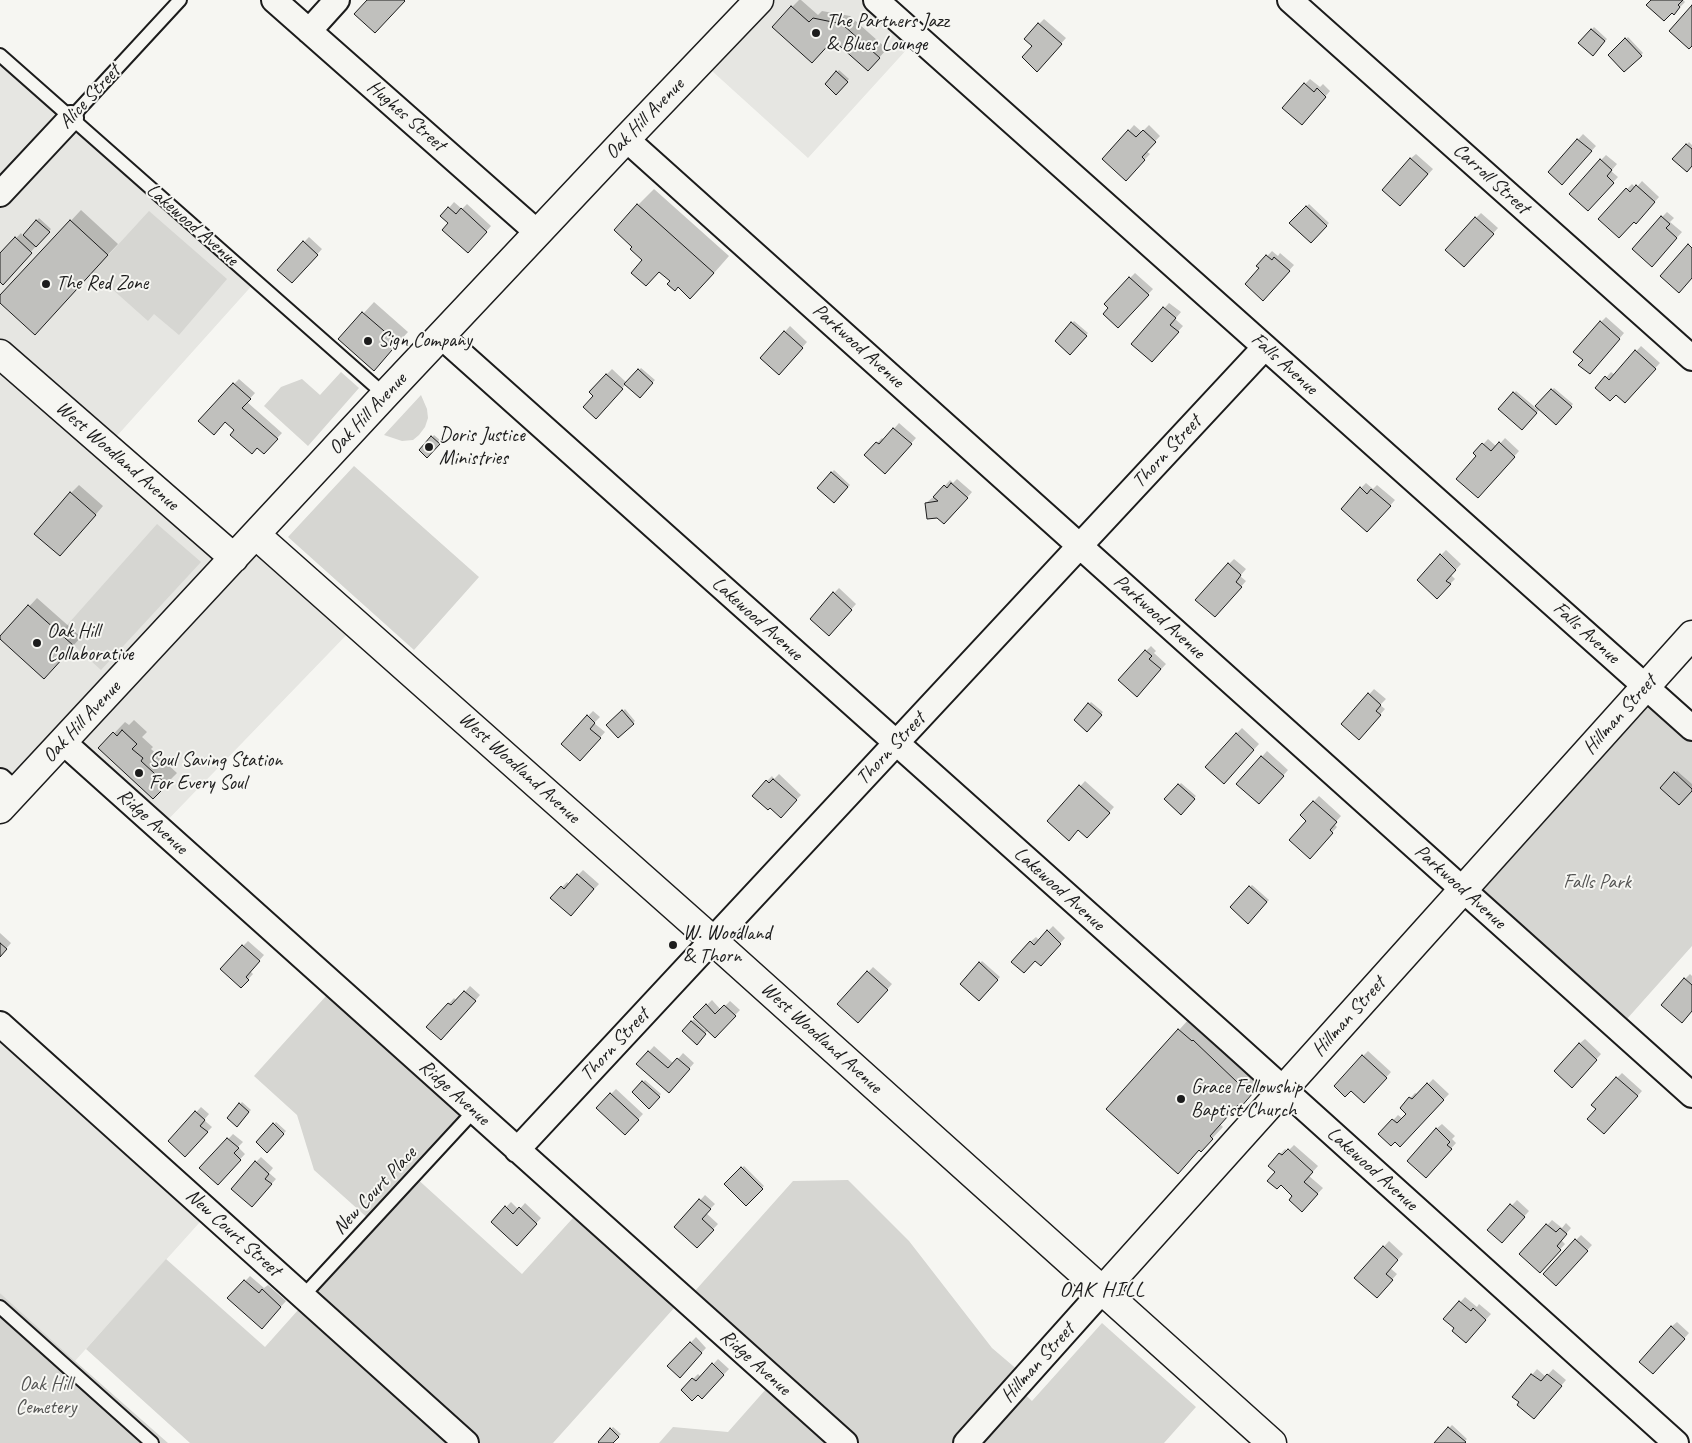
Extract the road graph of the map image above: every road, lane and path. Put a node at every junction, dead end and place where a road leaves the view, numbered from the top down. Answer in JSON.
{"nodes":[{"id":1,"x":180,"y":0,"type":"edge"},
{"id":2,"x":274,"y":0,"type":"edge"},
{"id":3,"x":337,"y":0,"type":"edge"},
{"id":4,"x":759,"y":0,"type":"edge"},
{"id":5,"x":876,"y":0,"type":"edge"},
{"id":6,"x":1290,"y":0,"type":"edge"},
{"id":7,"x":309,"y":31,"type":"junction"},
{"id":8,"x":0,"y":56,"type":"edge"},
{"id":9,"x":71,"y":118,"type":"junction"},
{"id":10,"x":626,"y":138,"type":"junction"},
{"id":11,"x":0,"y":194,"type":"edge"},
{"id":12,"x":538,"y":233,"type":"junction"},
{"id":13,"x":441,"y":336,"type":"junction"},
{"id":14,"x":1265,"y":347,"type":"junction"},
{"id":15,"x":0,"y":354,"type":"edge"},
{"id":16,"x":1692,"y":358,"type":"edge"},
{"id":17,"x":385,"y":395,"type":"junction"},
{"id":18,"x":256,"y":535,"type":"junction"},
{"id":19,"x":1080,"y":546,"type":"junction"},
{"id":20,"x":234,"y":558,"type":"junction"},
{"id":21,"x":1692,"y":635,"type":"edge"},
{"id":22,"x":1646,"y":686,"type":"junction"},
{"id":23,"x":1692,"y":728,"type":"edge"},
{"id":24,"x":63,"y":742,"type":"junction"},
{"id":25,"x":897,"y":743,"type":"junction"},
{"id":26,"x":5,"y":795,"type":"edge"},
{"id":27,"x":1463,"y":890,"type":"junction"},
{"id":28,"x":712,"y":941,"type":"junction"},
{"id":29,"x":0,"y":1024,"type":"edge"},
{"id":30,"x":1284,"y":1090,"type":"junction"},
{"id":31,"x":1692,"y":1095,"type":"edge"},
{"id":32,"x":474,"y":1111,"type":"junction"},
{"id":33,"x":517,"y":1150,"type":"junction"},
{"id":34,"x":1103,"y":1290,"type":"junction"},
{"id":35,"x":303,"y":1296,"type":"junction"},
{"id":36,"x":0,"y":1306,"type":"edge"},
{"id":37,"x":152,"y":1443,"type":"edge"},
{"id":38,"x":466,"y":1443,"type":"edge"},
{"id":39,"x":845,"y":1443,"type":"edge"},
{"id":40,"x":966,"y":1443,"type":"edge"},
{"id":41,"x":1272,"y":1443,"type":"edge"},
{"id":42,"x":1676,"y":1443,"type":"edge"}],
"edges":[{"from":1,"to":9,"type":"lane","name":"Alice Street"},
{"from":2,"to":7,"type":"street","name":"Hughes Street"},
{"from":3,"to":7,"type":"street"},
{"from":4,"to":10,"type":"street","name":"Oak Hill Avenue"},
{"from":5,"to":14,"type":"street","name":"Falls Avenue"},
{"from":6,"to":16,"type":"street","name":"Carroll Street"},
{"from":7,"to":12,"type":"street","name":"Hughes Street"},
{"from":8,"to":9,"type":"lane","name":"Lakewood Avenue"},
{"from":9,"to":11,"type":"street","name":"Alice Street"},
{"from":9,"to":17,"type":"lane","name":"Lakewood Avenue"},
{"from":10,"to":12,"type":"street","name":"Oak Hill Avenue"},
{"from":10,"to":19,"type":"street","name":"Parkwood Avenue"},
{"from":12,"to":13,"type":"street","name":"Oak Hill Avenue"},
{"from":13,"to":17,"type":"street","name":"Oak Hill Avenue"},
{"from":13,"to":25,"type":"street","name":"Lakewood Avenue"},
{"from":14,"to":19,"type":"street","name":"Thorn Street"},
{"from":14,"to":22,"type":"street","name":"Falls Avenue"},
{"from":15,"to":20,"type":"street","name":"West Woodland Avenue"},
{"from":17,"to":18,"type":"street","name":"Oak Hill Avenue"},
{"from":18,"to":20,"type":"street","name":"Oak Hill Avenue"},
{"from":18,"to":28,"type":"street","name":"West Woodland Avenue"},
{"from":19,"to":25,"type":"street","name":"Thorn Street"},
{"from":19,"to":27,"type":"street","name":"Parkwood Avenue"},
{"from":20,"to":24,"type":"street","name":"Oak Hill Avenue"},
{"from":21,"to":22,"type":"street","name":"Hillman Street"},
{"from":22,"to":23,"type":"street","name":"Falls Avenue"},
{"from":22,"to":27,"type":"street","name":"Hillman Street"},
{"from":24,"to":26,"type":"street","name":"Oak Hill Avenue"},
{"from":24,"to":32,"type":"street","name":"Ridge Avenue"},
{"from":25,"to":28,"type":"street","name":"Thorn Street"},
{"from":25,"to":30,"type":"street","name":"Lakewood Avenue"},
{"from":27,"to":30,"type":"street","name":"Hillman Street"},
{"from":27,"to":31,"type":"street","name":"Parkwood Avenue"},
{"from":28,"to":33,"type":"street","name":"Thorn Street"},
{"from":28,"to":34,"type":"street","name":"West Woodland Avenue"},
{"from":29,"to":35,"type":"street","name":"New Court Street"},
{"from":30,"to":34,"type":"street","name":"Hillman Street"},
{"from":30,"to":42,"type":"street","name":"Lakewood Avenue"},
{"from":32,"to":33,"type":"street","name":"Ridge Avenue"},
{"from":32,"to":35,"type":"lane","name":"New Court Place"},
{"from":33,"to":39,"type":"street","name":"Ridge Avenue"},
{"from":34,"to":40,"type":"street","name":"Hillman Street"},
{"from":34,"to":41,"type":"street","name":"West Woodland Avenue"},
{"from":35,"to":38,"type":"street","name":"New Court Street"},
{"from":36,"to":37,"type":"lane"}]}
